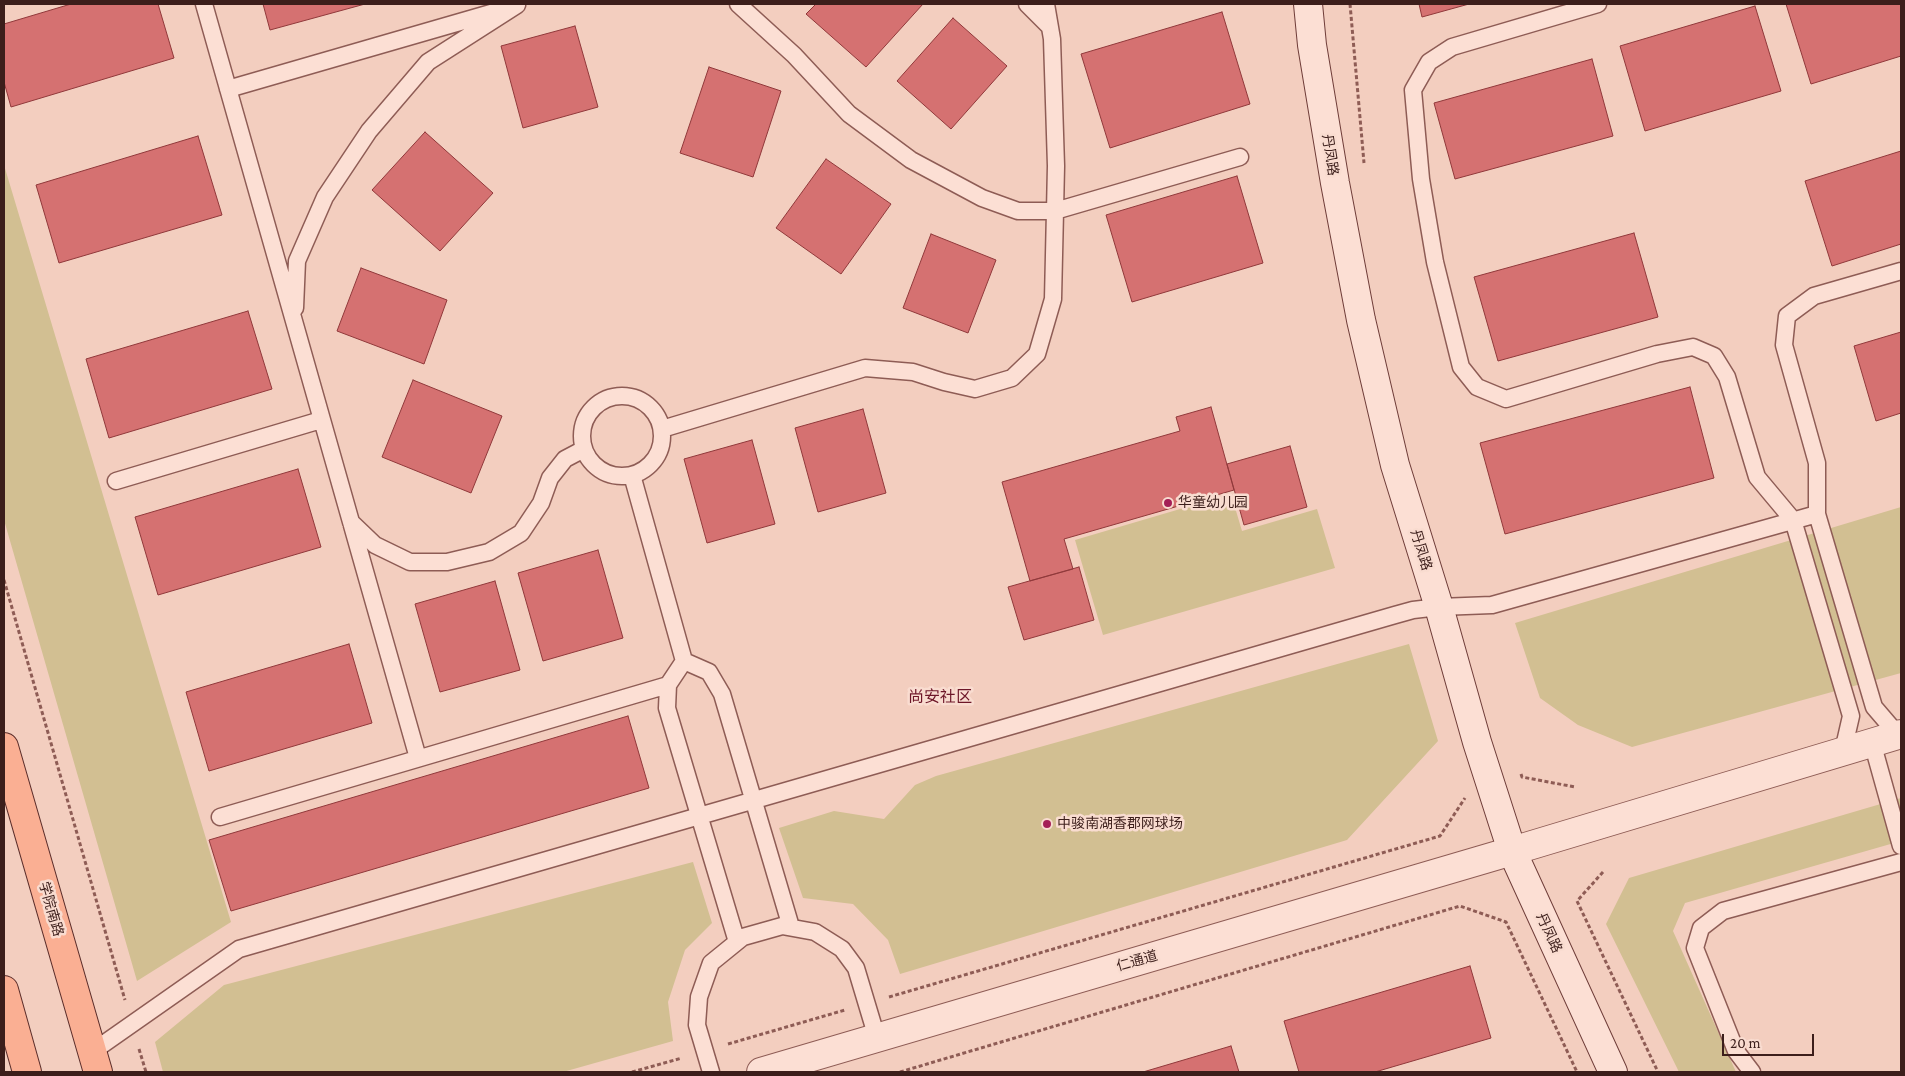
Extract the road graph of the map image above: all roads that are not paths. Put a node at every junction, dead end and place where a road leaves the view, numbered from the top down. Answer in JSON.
{"nodes":[{"id":1,"x":204,"y":4,"type":"edge"},
{"id":2,"x":519,"y":4,"type":"edge"},
{"id":3,"x":738,"y":4,"type":"edge"},
{"id":4,"x":1027,"y":4,"type":"edge"},
{"id":5,"x":1046,"y":4,"type":"edge"},
{"id":6,"x":1308,"y":4,"type":"edge"},
{"id":7,"x":1598,"y":4,"type":"edge"},
{"id":8,"x":1050,"y":27,"type":"junction"},
{"id":9,"x":228,"y":89,"type":"junction"},
{"id":10,"x":1240,"y":157,"type":"dead end"},
{"id":11,"x":1055,"y":210,"type":"junction"},
{"id":12,"x":1901,"y":271,"type":"edge"},
{"id":13,"x":295,"y":323,"type":"junction"},
{"id":14,"x":321,"y":420,"type":"junction"},
{"id":15,"x":662,"y":429,"type":"junction"},
{"id":16,"x":584,"y":450,"type":"junction"},
{"id":17,"x":632,"y":474,"type":"junction"},
{"id":18,"x":116,"y":481,"type":"dead end"},
{"id":19,"x":1817,"y":514,"type":"junction"},
{"id":20,"x":1793,"y":520,"type":"junction"},
{"id":21,"x":351,"y":522,"type":"junction"},
{"id":22,"x":1439,"y":607,"type":"junction"},
{"id":23,"x":684,"y":661,"type":"junction"},
{"id":24,"x":668,"y":685,"type":"junction"},
{"id":25,"x":1890,"y":737,"type":"edge"},
{"id":26,"x":4,"y":746,"type":"edge"},
{"id":27,"x":1843,"y":751,"type":"junction"},
{"id":28,"x":418,"y":758,"type":"junction"},
{"id":29,"x":753,"y":800,"type":"junction"},
{"id":30,"x":700,"y":816,"type":"junction"},
{"id":31,"x":220,"y":817,"type":"dead end"},
{"id":32,"x":1901,"y":846,"type":"edge"},
{"id":33,"x":1512,"y":851,"type":"junction"},
{"id":34,"x":1901,"y":862,"type":"edge"},
{"id":35,"x":791,"y":927,"type":"junction"},
{"id":36,"x":737,"y":942,"type":"junction"},
{"id":37,"x":4,"y":990,"type":"edge"},
{"id":38,"x":877,"y":1038,"type":"junction"},
{"id":39,"x":95,"y":1062,"type":"edge"},
{"id":40,"x":27,"y":1072,"type":"edge"},
{"id":41,"x":711,"y":1072,"type":"edge"},
{"id":42,"x":761,"y":1072,"type":"edge"},
{"id":43,"x":1613,"y":1072,"type":"edge"},
{"id":44,"x":1752,"y":1072,"type":"edge"}],
"edges":[{"from":1,"to":9,"type":"lane"},
{"from":2,"to":9,"type":"lane"},
{"from":2,"to":13,"type":"lane"},
{"from":3,"to":11,"type":"lane"},
{"from":4,"to":8,"type":"lane"},
{"from":5,"to":8,"type":"lane"},
{"from":6,"to":22,"type":"street","name":"丹凤路"},
{"from":7,"to":20,"type":"lane"},
{"from":8,"to":11,"type":"lane"},
{"from":9,"to":13,"type":"lane"},
{"from":10,"to":11,"type":"lane"},
{"from":11,"to":15,"type":"lane"},
{"from":12,"to":19,"type":"lane"},
{"from":13,"to":14,"type":"lane"},
{"from":14,"to":18,"type":"lane"},
{"from":14,"to":21,"type":"lane"},
{"from":15,"to":16,"type":"lane"},
{"from":15,"to":17,"type":"lane"},
{"from":16,"to":17,"type":"lane"},
{"from":16,"to":21,"type":"lane"},
{"from":17,"to":23,"type":"lane"},
{"from":19,"to":20,"type":"lane"},
{"from":19,"to":25,"type":"lane"},
{"from":20,"to":22,"type":"lane"},
{"from":20,"to":27,"type":"lane"},
{"from":21,"to":28,"type":"lane"},
{"from":22,"to":29,"type":"lane"},
{"from":22,"to":33,"type":"street","name":"丹凤路"},
{"from":23,"to":24,"type":"lane"},
{"from":23,"to":29,"type":"lane"},
{"from":24,"to":28,"type":"lane"},
{"from":24,"to":30,"type":"lane"},
{"from":25,"to":27,"type":"street","name":"仁通道"},
{"from":25,"to":32,"type":"lane"},
{"from":26,"to":39,"type":"main road","name":"学院南路"},
{"from":27,"to":33,"type":"street","name":"仁通道"},
{"from":28,"to":31,"type":"lane"},
{"from":29,"to":30,"type":"lane"},
{"from":29,"to":35,"type":"lane"},
{"from":30,"to":36,"type":"lane"},
{"from":30,"to":39,"type":"lane"},
{"from":33,"to":38,"type":"street","name":"仁通道"},
{"from":33,"to":43,"type":"street","name":"丹凤路"},
{"from":34,"to":44,"type":"lane"},
{"from":35,"to":36,"type":"lane"},
{"from":35,"to":38,"type":"lane"},
{"from":36,"to":41,"type":"lane"},
{"from":37,"to":40,"type":"main road"},
{"from":38,"to":42,"type":"street","name":"仁通道"}]}
